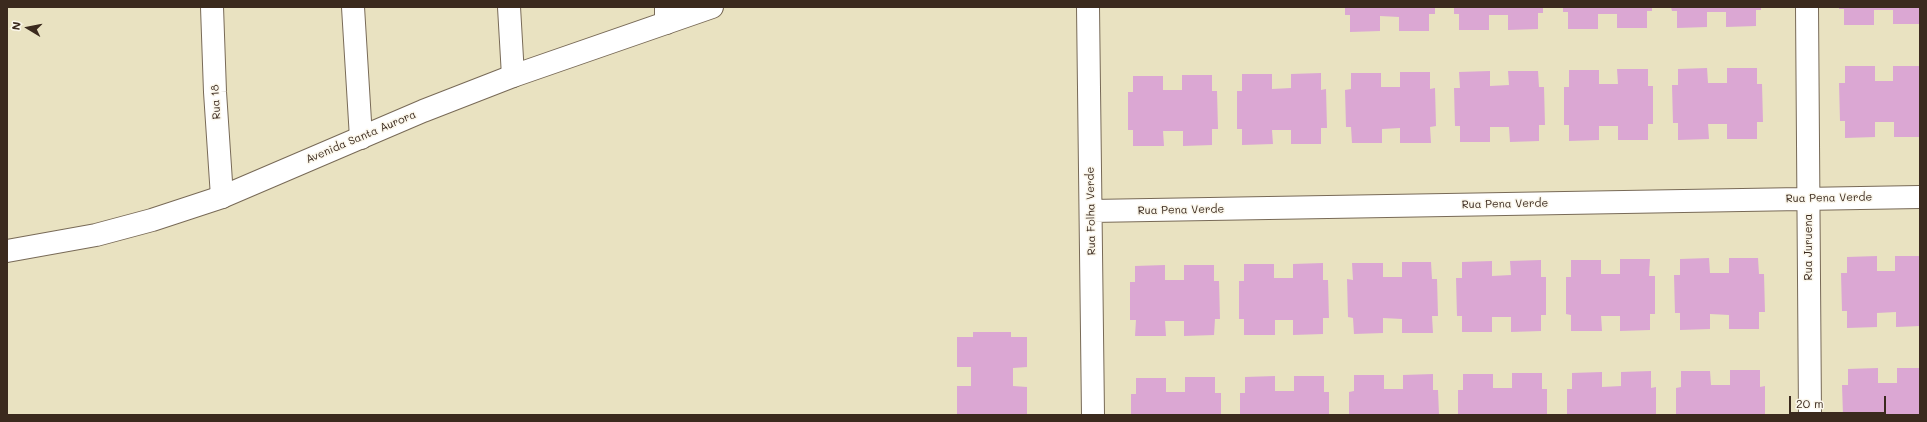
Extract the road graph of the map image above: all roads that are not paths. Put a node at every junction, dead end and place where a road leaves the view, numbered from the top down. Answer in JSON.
{"nodes":[{"id":1,"x":212,"y":7,"type":"edge"},
{"id":2,"x":353,"y":7,"type":"edge"},
{"id":3,"x":509,"y":7,"type":"edge"},
{"id":4,"x":712,"y":7,"type":"edge"},
{"id":5,"x":1088,"y":7,"type":"edge"},
{"id":6,"x":1807,"y":7,"type":"edge"},
{"id":7,"x":666,"y":15,"type":"edge"},
{"id":8,"x":513,"y":76,"type":"junction"},
{"id":9,"x":361,"y":138,"type":"junction"},
{"id":10,"x":222,"y":197,"type":"junction"},
{"id":11,"x":1920,"y":197,"type":"edge"},
{"id":12,"x":1809,"y":198,"type":"junction"},
{"id":13,"x":1091,"y":211,"type":"junction"},
{"id":14,"x":7,"y":251,"type":"edge"},
{"id":15,"x":1093,"y":415,"type":"edge"},
{"id":16,"x":1810,"y":415,"type":"edge"}],
"edges":[{"from":1,"to":10,"type":"street","name":"Rua 18"},
{"from":2,"to":9,"type":"street"},
{"from":3,"to":8,"type":"street"},
{"from":4,"to":7,"type":"street","name":"Avenida Santa Aurora"},
{"from":5,"to":13,"type":"street","name":"Rua Folha Verde"},
{"from":6,"to":12,"type":"street","name":"Rua Juruena"},
{"from":7,"to":8,"type":"street","name":"Avenida Santa Aurora"},
{"from":8,"to":9,"type":"street","name":"Avenida Santa Aurora"},
{"from":9,"to":10,"type":"street","name":"Avenida Santa Aurora"},
{"from":10,"to":14,"type":"street","name":"Avenida Santa Aurora"},
{"from":11,"to":12,"type":"street","name":"Rua Pena Verde"},
{"from":12,"to":13,"type":"street","name":"Rua Pena Verde"},
{"from":12,"to":16,"type":"street","name":"Rua Juruena"},
{"from":13,"to":15,"type":"street","name":"Rua Folha Verde"}]}
